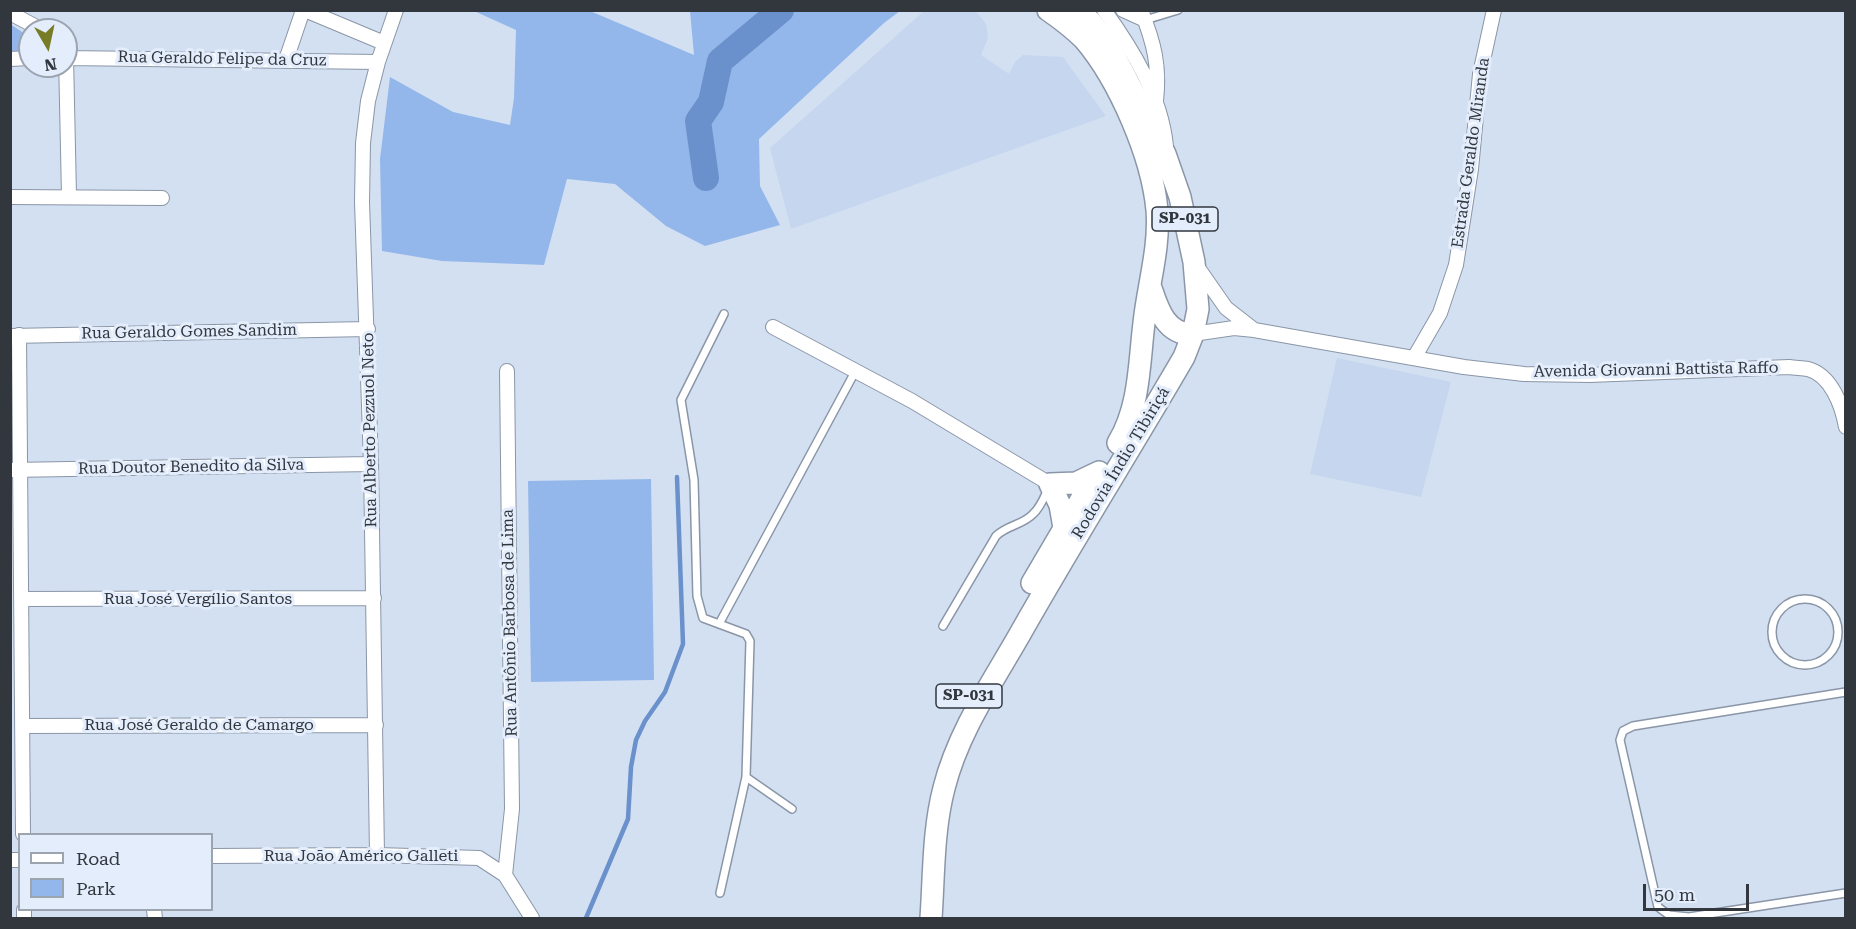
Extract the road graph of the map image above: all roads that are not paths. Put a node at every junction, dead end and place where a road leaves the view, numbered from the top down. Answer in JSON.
{"nodes":[{"id":1,"x":304,"y":10,"type":"edge"},
{"id":2,"x":396,"y":10,"type":"edge"},
{"id":3,"x":1048,"y":10,"type":"edge"},
{"id":4,"x":1078,"y":10,"type":"edge"},
{"id":5,"x":1104,"y":10,"type":"edge"},
{"id":6,"x":1124,"y":10,"type":"edge"},
{"id":7,"x":1178,"y":10,"type":"edge"},
{"id":8,"x":1494,"y":10,"type":"edge"},
{"id":9,"x":1143,"y":15,"type":"edge"},
{"id":10,"x":384,"y":43,"type":"junction"},
{"id":11,"x":78,"y":57,"type":"edge"},
{"id":12,"x":286,"y":60,"type":"junction"},
{"id":13,"x":378,"y":62,"type":"junction"},
{"id":14,"x":66,"y":78,"type":"edge"},
{"id":15,"x":1156,"y":103,"type":"junction"},
{"id":16,"x":1168,"y":160,"type":"junction"},
{"id":17,"x":69,"y":196,"type":"junction"},
{"id":18,"x":10,"y":197,"type":"edge"},
{"id":19,"x":162,"y":198,"type":"dead end"},
{"id":20,"x":1194,"y":262,"type":"junction"},
{"id":21,"x":1149,"y":284,"type":"junction"},
{"id":22,"x":724,"y":314,"type":"dead end"},
{"id":23,"x":773,"y":327,"type":"dead end"},
{"id":24,"x":368,"y":329,"type":"junction"},
{"id":25,"x":1254,"y":330,"type":"junction"},
{"id":26,"x":1193,"y":334,"type":"junction"},
{"id":27,"x":15,"y":335,"type":"edge"},
{"id":28,"x":1414,"y":358,"type":"junction"},
{"id":29,"x":856,"y":370,"type":"junction"},
{"id":30,"x":507,"y":371,"type":"dead end"},
{"id":31,"x":1845,"y":427,"type":"edge"},
{"id":32,"x":371,"y":464,"type":"junction"},
{"id":33,"x":15,"y":470,"type":"edge"},
{"id":34,"x":1099,"y":472,"type":"junction"},
{"id":35,"x":1050,"y":484,"type":"junction"},
{"id":36,"x":1064,"y":528,"type":"junction"},
{"id":37,"x":374,"y":598,"type":"junction"},
{"id":38,"x":21,"y":599,"type":"junction"},
{"id":39,"x":1845,"y":622,"type":"edge"},
{"id":40,"x":719,"y":624,"type":"junction"},
{"id":41,"x":943,"y":626,"type":"dead end"},
{"id":42,"x":1838,"y":626,"type":"junction"},
{"id":43,"x":1845,"y":692,"type":"edge"},
{"id":44,"x":376,"y":725,"type":"junction"},
{"id":45,"x":22,"y":726,"type":"junction"},
{"id":46,"x":746,"y":777,"type":"junction"},
{"id":47,"x":792,"y":809,"type":"dead end"},
{"id":48,"x":23,"y":833,"type":"edge"},
{"id":49,"x":377,"y":855,"type":"junction"},
{"id":50,"x":213,"y":856,"type":"edge"},
{"id":51,"x":505,"y":875,"type":"junction"},
{"id":52,"x":720,"y":893,"type":"dead end"},
{"id":53,"x":1845,"y":893,"type":"edge"},
{"id":54,"x":525,"y":916,"type":"edge"},
{"id":55,"x":917,"y":918,"type":"edge"},
{"id":56,"x":931,"y":918,"type":"edge"}],
"edges":[{"from":1,"to":10,"type":"street"},
{"from":1,"to":12,"type":"street"},
{"from":2,"to":10,"type":"street","name":"Rua Alberto Pezzuol Neto"},
{"from":3,"to":21,"type":"highway","name":"Rodovia Índio Tibiriçá","number":"SP-031"},
{"from":4,"to":16,"type":"highway","name":"Rodovia Índio Tibiriçá","number":"SP-031"},
{"from":5,"to":15,"type":"street"},
{"from":6,"to":9,"type":"street"},
{"from":7,"to":9,"type":"lane"},
{"from":8,"to":28,"type":"street","name":"Estrada Geraldo Miranda"},
{"from":9,"to":15,"type":"street"},
{"from":10,"to":13,"type":"street","name":"Rua Alberto Pezzuol Neto"},
{"from":11,"to":12,"type":"street","name":"Rua Geraldo Felipe da Cruz"},
{"from":12,"to":13,"type":"street","name":"Rua Geraldo Felipe da Cruz"},
{"from":13,"to":24,"type":"street","name":"Rua Alberto Pezzuol Neto"},
{"from":14,"to":17,"type":"street"},
{"from":15,"to":16,"type":"street"},
{"from":16,"to":20,"type":"highway","name":"Rodovia Índio Tibiriçá","number":"SP-031"},
{"from":17,"to":18,"type":"street"},
{"from":17,"to":19,"type":"street"},
{"from":20,"to":25,"type":"street","name":"Avenida Giovanni Battista Raffo"},
{"from":20,"to":26,"type":"highway","name":"Rodovia Índio Tibiriçá","number":"SP-031"},
{"from":21,"to":26,"type":"highway"},
{"from":21,"to":34,"type":"highway","name":"Rodovia Índio Tibiriçá","number":"SP-031"},
{"from":22,"to":40,"type":"lane"},
{"from":23,"to":29,"type":"street"},
{"from":24,"to":27,"type":"street","name":"Rua Geraldo Gomes Sandim"},
{"from":24,"to":32,"type":"street","name":"Rua Alberto Pezzuol Neto"},
{"from":25,"to":26,"type":"street","name":"Avenida Giovanni Battista Raffo"},
{"from":25,"to":28,"type":"street","name":"Avenida Giovanni Battista Raffo"},
{"from":26,"to":56,"type":"highway","name":"Rodovia Índio Tibiriçá","number":"SP-031"},
{"from":27,"to":33,"type":"street"},
{"from":28,"to":31,"type":"street","name":"Avenida Giovanni Battista Raffo"},
{"from":29,"to":35,"type":"street"},
{"from":29,"to":40,"type":"lane"},
{"from":30,"to":51,"type":"street","name":"Rua Antônio Barbosa de Lima"},
{"from":32,"to":33,"type":"street","name":"Rua Doutor Benedito da Silva"},
{"from":32,"to":37,"type":"street","name":"Rua Alberto Pezzuol Neto"},
{"from":33,"to":38,"type":"street"},
{"from":34,"to":35,"type":"highway"},
{"from":34,"to":36,"type":"highway","name":"Rodovia Índio Tibiriçá","number":"SP-031"},
{"from":35,"to":36,"type":"highway"},
{"from":35,"to":41,"type":"lane"},
{"from":36,"to":55,"type":"highway","name":"Rodovia Índio Tibiriçá","number":"SP-031"},
{"from":37,"to":38,"type":"street","name":"Rua José Vergílio Santos"},
{"from":37,"to":44,"type":"street","name":"Rua Alberto Pezzuol Neto"},
{"from":38,"to":45,"type":"street"},
{"from":39,"to":42,"type":"lane"},
{"from":40,"to":46,"type":"lane"},
{"from":42,"to":42,"type":"lane"},
{"from":43,"to":53,"type":"lane"},
{"from":44,"to":45,"type":"street","name":"Rua José Geraldo de Camargo"},
{"from":44,"to":49,"type":"street","name":"Rua Alberto Pezzuol Neto"},
{"from":45,"to":48,"type":"street"},
{"from":46,"to":47,"type":"lane"},
{"from":46,"to":52,"type":"lane"},
{"from":49,"to":50,"type":"street","name":"Rua João Américo Galleti"},
{"from":49,"to":51,"type":"street","name":"Rua João Américo Galleti"},
{"from":51,"to":54,"type":"street"}]}
